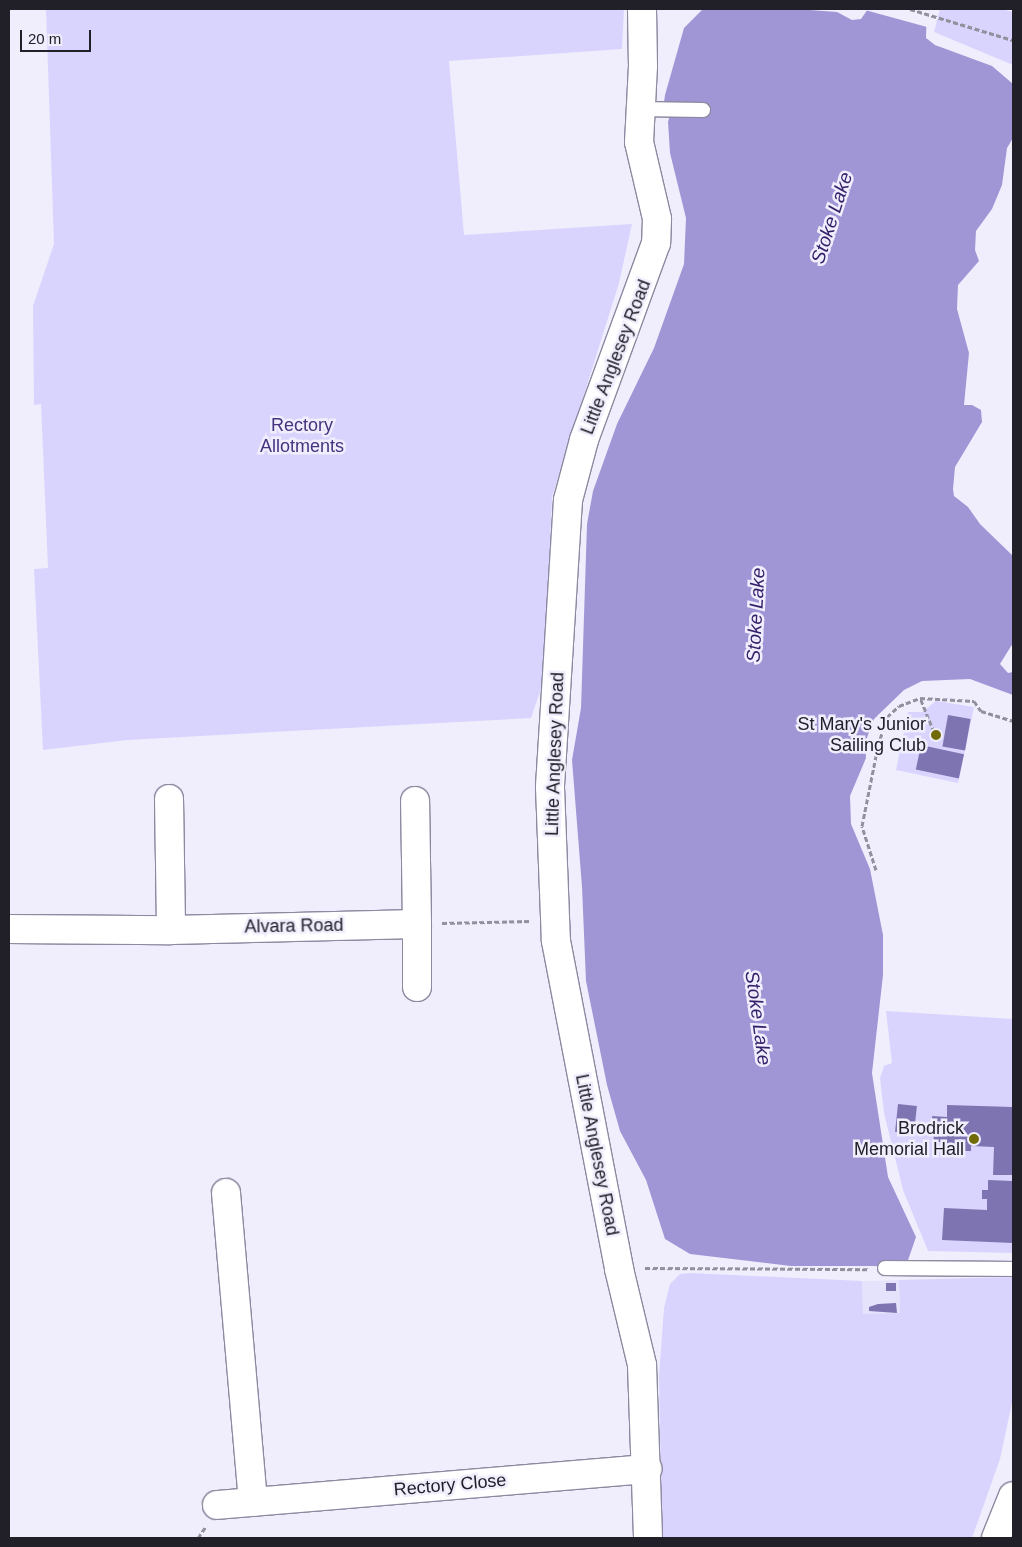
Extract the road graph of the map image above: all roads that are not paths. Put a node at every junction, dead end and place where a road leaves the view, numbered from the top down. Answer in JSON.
{"nodes":[{"id":1,"x":642,"y":9,"type":"edge"},
{"id":2,"x":639,"y":108,"type":"junction"},
{"id":3,"x":703,"y":110,"type":"dead end"},
{"id":4,"x":169,"y":799,"type":"dead end"},
{"id":5,"x":415,"y":801,"type":"dead end"},
{"id":6,"x":417,"y":924,"type":"junction"},
{"id":7,"x":9,"y":929,"type":"edge"},
{"id":8,"x":171,"y":930,"type":"junction"},
{"id":9,"x":417,"y":987,"type":"dead end"},
{"id":10,"x":226,"y":1193,"type":"dead end"},
{"id":11,"x":885,"y":1268,"type":"road end"},
{"id":12,"x":1013,"y":1269,"type":"edge"},
{"id":13,"x":647,"y":1469,"type":"junction"},
{"id":14,"x":1013,"y":1496,"type":"edge"},
{"id":15,"x":253,"y":1502,"type":"junction"},
{"id":16,"x":217,"y":1505,"type":"dead end"},
{"id":17,"x":648,"y":1538,"type":"edge"},
{"id":18,"x":996,"y":1538,"type":"edge"}],
"edges":[{"from":1,"to":2,"type":"street","name":"Little Anglesey Road"},
{"from":2,"to":3,"type":"lane"},
{"from":2,"to":13,"type":"street","name":"Little Anglesey Road"},
{"from":4,"to":8,"type":"street"},
{"from":5,"to":6,"type":"street"},
{"from":6,"to":8,"type":"street","name":"Alvara Road"},
{"from":6,"to":9,"type":"street"},
{"from":7,"to":8,"type":"street","name":"Alvara Road"},
{"from":10,"to":15,"type":"street"},
{"from":11,"to":12,"type":"lane"},
{"from":13,"to":15,"type":"street","name":"Rectory Close"},
{"from":13,"to":17,"type":"street","name":"Little Anglesey Road"},
{"from":14,"to":18,"type":"street"},
{"from":15,"to":16,"type":"street","name":"Rectory Close"}]}
